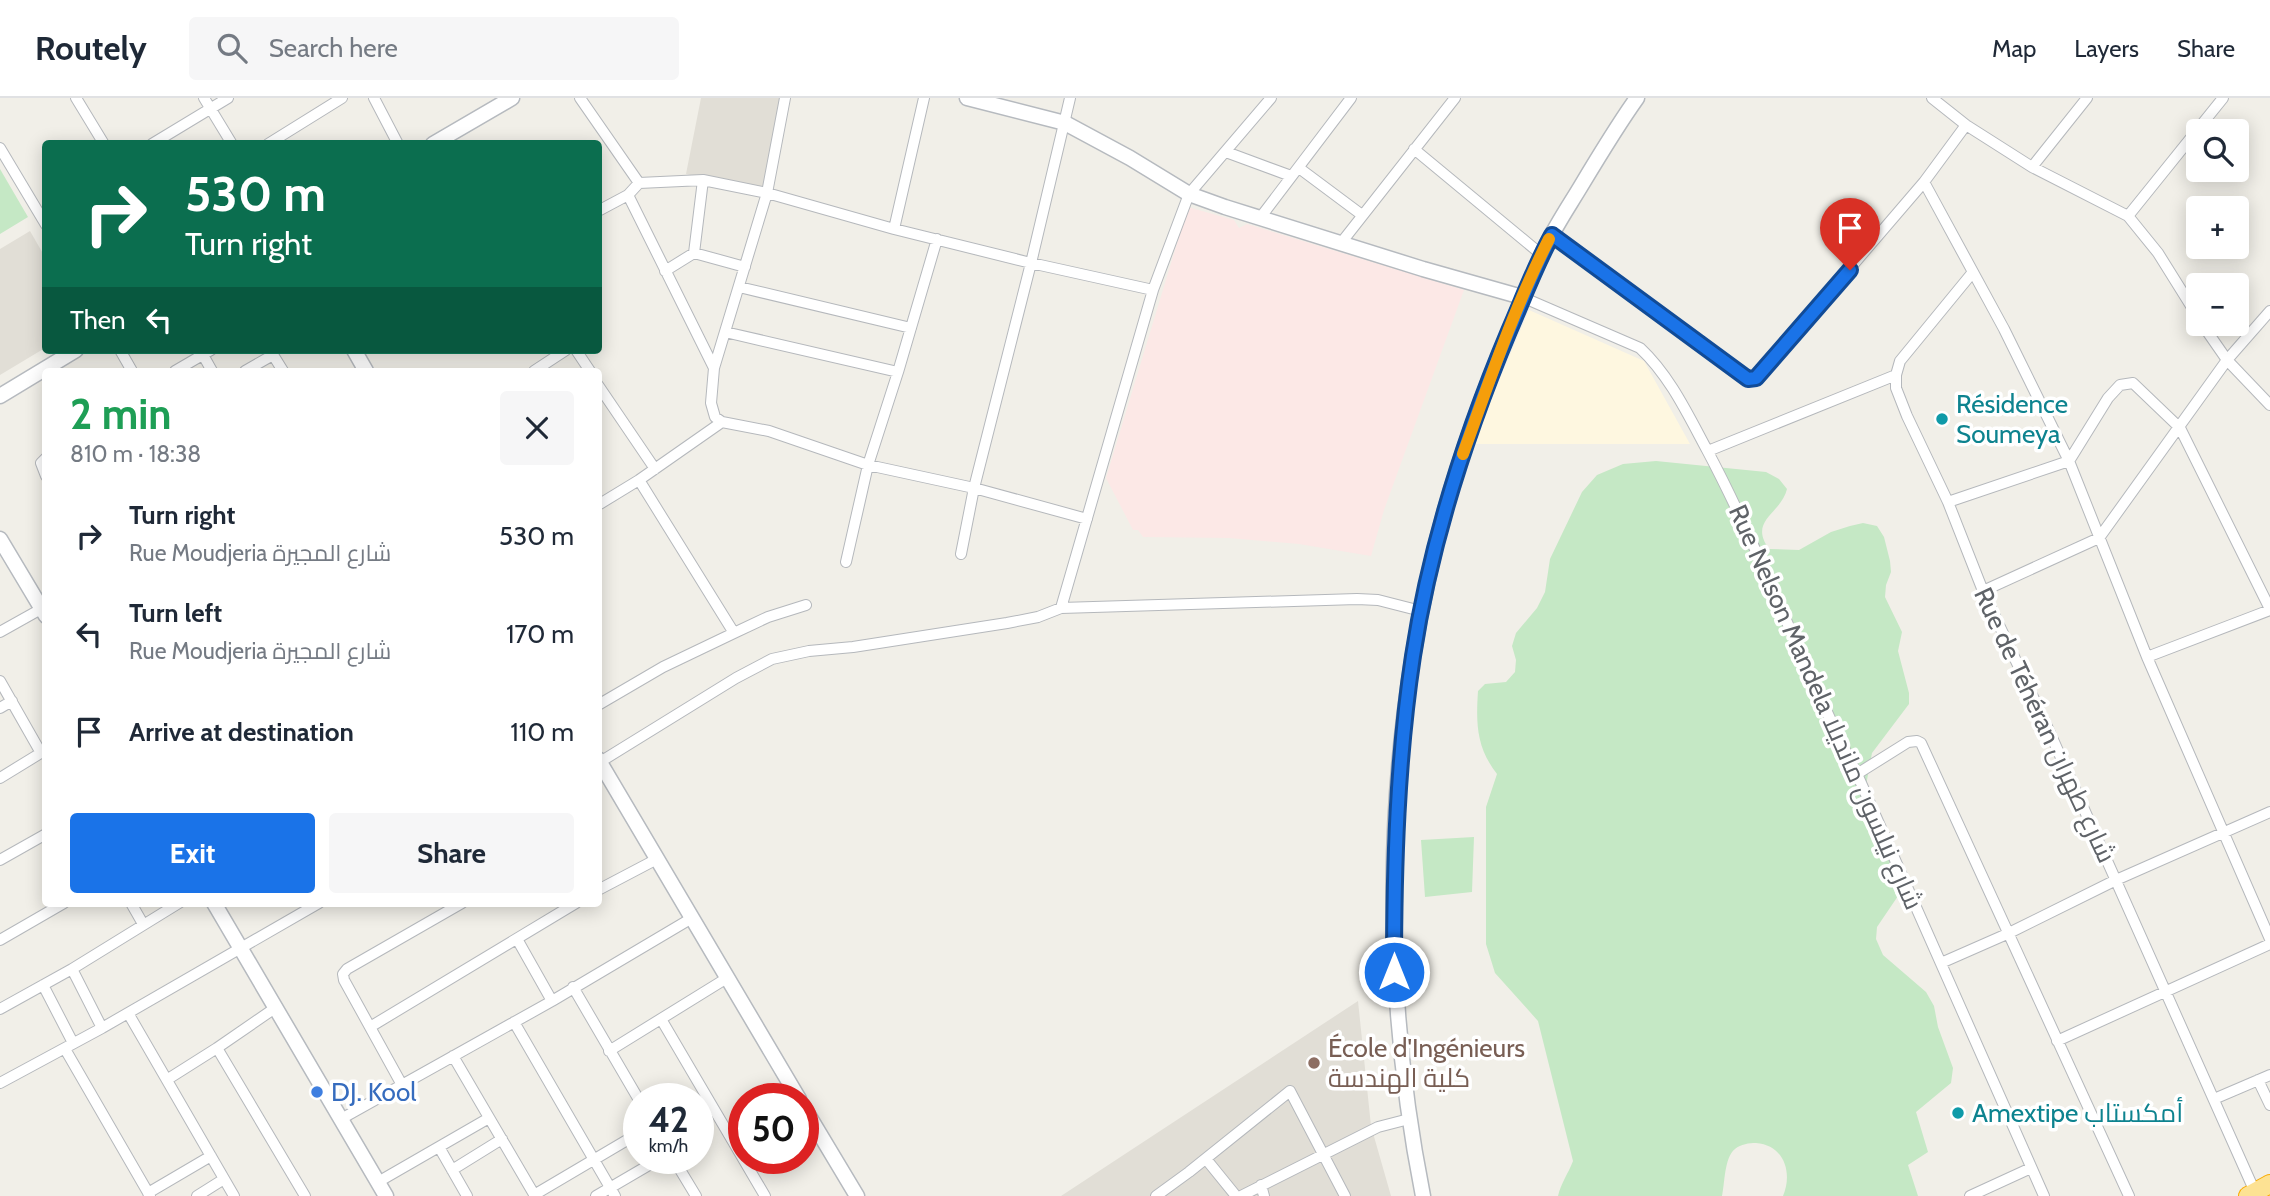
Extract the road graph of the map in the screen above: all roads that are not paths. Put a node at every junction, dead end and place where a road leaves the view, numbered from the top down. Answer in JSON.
{"nodes":[{"id":1,"x":77,"y":98,"type":"edge"},
{"id":2,"x":204,"y":98,"type":"edge"},
{"id":3,"x":228,"y":98,"type":"edge"},
{"id":4,"x":342,"y":98,"type":"edge"},
{"id":5,"x":374,"y":98,"type":"edge"},
{"id":6,"x":512,"y":98,"type":"edge"},
{"id":7,"x":580,"y":98,"type":"edge"},
{"id":8,"x":785,"y":98,"type":"edge"},
{"id":9,"x":924,"y":98,"type":"edge"},
{"id":10,"x":967,"y":98,"type":"edge"},
{"id":11,"x":1070,"y":98,"type":"edge"},
{"id":12,"x":1254,"y":98,"type":"edge"},
{"id":13,"x":1271,"y":98,"type":"edge"},
{"id":14,"x":1351,"y":98,"type":"edge"},
{"id":15,"x":1455,"y":98,"type":"edge"},
{"id":16,"x":1637,"y":98,"type":"edge"},
{"id":17,"x":1933,"y":98,"type":"edge"},
{"id":18,"x":2087,"y":98,"type":"edge"},
{"id":19,"x":2223,"y":98,"type":"edge"},
{"id":20,"x":1945,"y":102,"type":"edge"},
{"id":21,"x":1263,"y":107,"type":"junction"},
{"id":22,"x":211,"y":108,"type":"junction"},
{"id":23,"x":1065,"y":123,"type":"junction"},
{"id":24,"x":1966,"y":125,"type":"junction"},
{"id":25,"x":102,"y":140,"type":"edge"},
{"id":26,"x":158,"y":140,"type":"edge"},
{"id":27,"x":230,"y":140,"type":"edge"},
{"id":28,"x":274,"y":140,"type":"edge"},
{"id":29,"x":396,"y":140,"type":"edge"},
{"id":30,"x":440,"y":140,"type":"edge"},
{"id":31,"x":0,"y":148,"type":"edge"},
{"id":32,"x":1414,"y":149,"type":"junction"},
{"id":33,"x":1226,"y":152,"type":"junction"},
{"id":34,"x":2032,"y":167,"type":"junction"},
{"id":35,"x":1298,"y":168,"type":"junction"},
{"id":36,"x":1291,"y":176,"type":"junction"},
{"id":37,"x":704,"y":180,"type":"junction"},
{"id":38,"x":1924,"y":182,"type":"junction"},
{"id":39,"x":639,"y":183,"type":"junction"},
{"id":40,"x":767,"y":193,"type":"junction"},
{"id":41,"x":1189,"y":194,"type":"junction"},
{"id":42,"x":628,"y":195,"type":"junction"},
{"id":43,"x":602,"y":209,"type":"edge"},
{"id":44,"x":42,"y":211,"type":"edge"},
{"id":45,"x":1362,"y":215,"type":"junction"},
{"id":46,"x":2128,"y":216,"type":"junction"},
{"id":47,"x":1260,"y":218,"type":"junction"},
{"id":48,"x":894,"y":229,"type":"junction"},
{"id":49,"x":1552,"y":235,"type":"junction"},
{"id":50,"x":937,"y":239,"type":"junction"},
{"id":51,"x":1341,"y":243,"type":"junction"},
{"id":52,"x":694,"y":253,"type":"junction"},
{"id":53,"x":1542,"y":255,"type":"junction"},
{"id":54,"x":1031,"y":263,"type":"junction"},
{"id":55,"x":745,"y":267,"type":"junction"},
{"id":56,"x":665,"y":271,"type":"junction"},
{"id":57,"x":1973,"y":272,"type":"junction"},
{"id":58,"x":739,"y":287,"type":"junction"},
{"id":59,"x":1153,"y":290,"type":"junction"},
{"id":60,"x":1522,"y":297,"type":"junction"},
{"id":61,"x":2186,"y":298,"type":"edge"},
{"id":62,"x":2270,"y":311,"type":"edge"},
{"id":63,"x":911,"y":328,"type":"junction"},
{"id":64,"x":725,"y":332,"type":"junction"},
{"id":65,"x":2211,"y":336,"type":"edge"},
{"id":66,"x":69,"y":354,"type":"edge"},
{"id":67,"x":205,"y":354,"type":"edge"},
{"id":68,"x":268,"y":354,"type":"edge"},
{"id":69,"x":560,"y":354,"type":"edge"},
{"id":70,"x":2228,"y":360,"type":"junction"},
{"id":71,"x":46,"y":368,"type":"edge"},
{"id":72,"x":180,"y":368,"type":"edge"},
{"id":73,"x":249,"y":368,"type":"edge"},
{"id":74,"x":539,"y":368,"type":"edge"},
{"id":75,"x":714,"y":368,"type":"junction"},
{"id":76,"x":42,"y":371,"type":"edge"},
{"id":77,"x":898,"y":372,"type":"junction"},
{"id":78,"x":1896,"y":375,"type":"junction"},
{"id":79,"x":602,"y":391,"type":"edge"},
{"id":80,"x":0,"y":396,"type":"edge"},
{"id":81,"x":2270,"y":405,"type":"edge"},
{"id":82,"x":722,"y":422,"type":"junction"},
{"id":83,"x":2180,"y":428,"type":"junction"},
{"id":84,"x":1707,"y":452,"type":"junction"},
{"id":85,"x":2069,"y":461,"type":"junction"},
{"id":86,"x":868,"y":465,"type":"junction"},
{"id":87,"x":655,"y":469,"type":"junction"},
{"id":88,"x":639,"y":480,"type":"junction"},
{"id":89,"x":974,"y":488,"type":"junction"},
{"id":90,"x":1948,"y":502,"type":"junction"},
{"id":91,"x":602,"y":503,"type":"edge"},
{"id":92,"x":1087,"y":519,"type":"junction"},
{"id":93,"x":2099,"y":538,"type":"junction"},
{"id":94,"x":1,"y":544,"type":"edge"},
{"id":95,"x":961,"y":554,"type":"dead end"},
{"id":96,"x":846,"y":562,"type":"dead end"},
{"id":97,"x":1983,"y":591,"type":"junction"},
{"id":98,"x":806,"y":606,"type":"dead end"},
{"id":99,"x":1061,"y":608,"type":"junction"},
{"id":100,"x":2270,"y":609,"type":"edge"},
{"id":101,"x":42,"y":611,"type":"edge"},
{"id":102,"x":1421,"y":611,"type":"junction"},
{"id":103,"x":42,"y":613,"type":"edge"},
{"id":104,"x":0,"y":632,"type":"edge"},
{"id":105,"x":734,"y":633,"type":"junction"},
{"id":106,"x":2147,"y":657,"type":"junction"},
{"id":107,"x":0,"y":681,"type":"edge"},
{"id":108,"x":12,"y":701,"type":"junction"},
{"id":109,"x":602,"y":703,"type":"edge"},
{"id":110,"x":0,"y":708,"type":"edge"},
{"id":111,"x":42,"y":750,"type":"edge"},
{"id":112,"x":42,"y":753,"type":"edge"},
{"id":113,"x":602,"y":759,"type":"edge"},
{"id":114,"x":602,"y":766,"type":"edge"},
{"id":115,"x":1857,"y":774,"type":"junction"},
{"id":116,"x":0,"y":778,"type":"edge"},
{"id":117,"x":2270,"y":813,"type":"edge"},
{"id":118,"x":2224,"y":834,"type":"junction"},
{"id":119,"x":42,"y":836,"type":"edge"},
{"id":120,"x":0,"y":859,"type":"edge"},
{"id":121,"x":657,"y":859,"type":"junction"},
{"id":122,"x":2116,"y":880,"type":"junction"},
{"id":123,"x":602,"y":888,"type":"edge"},
{"id":124,"x":57,"y":907,"type":"edge"},
{"id":125,"x":133,"y":907,"type":"edge"},
{"id":126,"x":172,"y":907,"type":"edge"},
{"id":127,"x":216,"y":907,"type":"edge"},
{"id":128,"x":312,"y":907,"type":"edge"},
{"id":129,"x":455,"y":907,"type":"edge"},
{"id":130,"x":569,"y":907,"type":"edge"},
{"id":131,"x":692,"y":918,"type":"junction"},
{"id":132,"x":143,"y":924,"type":"junction"},
{"id":133,"x":2007,"y":934,"type":"junction"},
{"id":134,"x":517,"y":939,"type":"junction"},
{"id":135,"x":0,"y":940,"type":"edge"},
{"id":136,"x":2270,"y":942,"type":"edge"},
{"id":137,"x":240,"y":948,"type":"junction"},
{"id":138,"x":1941,"y":963,"type":"junction"},
{"id":139,"x":72,"y":969,"type":"junction"},
{"id":140,"x":727,"y":978,"type":"junction"},
{"id":141,"x":43,"y":985,"type":"junction"},
{"id":142,"x":573,"y":987,"type":"junction"},
{"id":143,"x":2166,"y":992,"type":"junction"},
{"id":144,"x":552,"y":1001,"type":"junction"},
{"id":145,"x":275,"y":1008,"type":"junction"},
{"id":146,"x":0,"y":1009,"type":"edge"},
{"id":147,"x":128,"y":1013,"type":"junction"},
{"id":148,"x":661,"y":1019,"type":"junction"},
{"id":149,"x":514,"y":1022,"type":"junction"},
{"id":150,"x":370,"y":1027,"type":"junction"},
{"id":151,"x":102,"y":1028,"type":"junction"},
{"id":152,"x":2057,"y":1041,"type":"junction"},
{"id":153,"x":69,"y":1046,"type":"junction"},
{"id":154,"x":217,"y":1048,"type":"junction"},
{"id":155,"x":609,"y":1051,"type":"junction"},
{"id":156,"x":453,"y":1056,"type":"junction"},
{"id":157,"x":2270,"y":1074,"type":"edge"},
{"id":158,"x":167,"y":1079,"type":"junction"},
{"id":159,"x":2258,"y":1080,"type":"junction"},
{"id":160,"x":0,"y":1083,"type":"edge"},
{"id":161,"x":629,"y":1083,"type":"edge"},
{"id":162,"x":789,"y":1083,"type":"edge"},
{"id":163,"x":402,"y":1085,"type":"junction"},
{"id":164,"x":2214,"y":1099,"type":"junction"},
{"id":165,"x":2270,"y":1105,"type":"edge"},
{"id":166,"x":489,"y":1118,"type":"junction"},
{"id":167,"x":341,"y":1119,"type":"junction"},
{"id":168,"x":1409,"y":1119,"type":"junction"},
{"id":169,"x":819,"y":1133,"type":"edge"},
{"id":170,"x":502,"y":1139,"type":"junction"},
{"id":171,"x":623,"y":1143,"type":"edge"},
{"id":172,"x":439,"y":1147,"type":"junction"},
{"id":173,"x":1323,"y":1154,"type":"junction"},
{"id":174,"x":211,"y":1156,"type":"junction"},
{"id":175,"x":1206,"y":1159,"type":"junction"},
{"id":176,"x":594,"y":1160,"type":"junction"},
{"id":177,"x":2031,"y":1168,"type":"junction"},
{"id":178,"x":452,"y":1170,"type":"junction"},
{"id":179,"x":637,"y":1174,"type":"edge"},
{"id":180,"x":683,"y":1174,"type":"edge"},
{"id":181,"x":224,"y":1179,"type":"junction"},
{"id":182,"x":378,"y":1182,"type":"junction"},
{"id":183,"x":2258,"y":1190,"type":"edge"},
{"id":184,"x":1262,"y":1191,"type":"edge"},
{"id":185,"x":612,"y":1192,"type":"edge"},
{"id":186,"x":149,"y":1194,"type":"edge"},
{"id":187,"x":535,"y":1195,"type":"edge"},
{"id":188,"x":197,"y":1196,"type":"edge"},
{"id":189,"x":234,"y":1196,"type":"edge"},
{"id":190,"x":305,"y":1196,"type":"edge"},
{"id":191,"x":386,"y":1196,"type":"edge"},
{"id":192,"x":467,"y":1196,"type":"edge"},
{"id":193,"x":596,"y":1196,"type":"edge"},
{"id":194,"x":696,"y":1196,"type":"edge"},
{"id":195,"x":765,"y":1196,"type":"edge"},
{"id":196,"x":857,"y":1196,"type":"edge"},
{"id":197,"x":1156,"y":1196,"type":"edge"},
{"id":198,"x":1236,"y":1196,"type":"edge"},
{"id":199,"x":1241,"y":1196,"type":"edge"},
{"id":200,"x":1345,"y":1196,"type":"edge"},
{"id":201,"x":1423,"y":1196,"type":"edge"},
{"id":202,"x":1970,"y":1196,"type":"edge"},
{"id":203,"x":2044,"y":1196,"type":"edge"},
{"id":204,"x":2129,"y":1196,"type":"edge"}],
"edges":[{"from":1,"to":25,"type":"street"},
{"from":2,"to":22,"type":"street"},
{"from":3,"to":22,"type":"street"},
{"from":4,"to":28,"type":"street"},
{"from":5,"to":29,"type":"street"},
{"from":6,"to":30,"type":"street"},
{"from":7,"to":39,"type":"street"},
{"from":8,"to":40,"type":"street"},
{"from":9,"to":48,"type":"street"},
{"from":10,"to":23,"type":"street"},
{"from":11,"to":23,"type":"street"},
{"from":12,"to":21,"type":"street"},
{"from":13,"to":21,"type":"street"},
{"from":14,"to":35,"type":"street"},
{"from":15,"to":32,"type":"street"},
{"from":16,"to":49,"type":"street"},
{"from":17,"to":20,"type":"street"},
{"from":18,"to":34,"type":"street"},
{"from":19,"to":46,"type":"street"},
{"from":20,"to":24,"type":"street"},
{"from":21,"to":33,"type":"street"},
{"from":22,"to":26,"type":"street"},
{"from":22,"to":27,"type":"street"},
{"from":23,"to":41,"type":"street"},
{"from":23,"to":54,"type":"street"},
{"from":24,"to":34,"type":"street"},
{"from":24,"to":38,"type":"street"},
{"from":31,"to":44,"type":"street"},
{"from":32,"to":45,"type":"street"},
{"from":32,"to":53,"type":"street"},
{"from":33,"to":36,"type":"street"},
{"from":33,"to":41,"type":"street"},
{"from":34,"to":46,"type":"street"},
{"from":35,"to":36,"type":"street"},
{"from":35,"to":45,"type":"street"},
{"from":36,"to":47,"type":"street"},
{"from":37,"to":39,"type":"street"},
{"from":37,"to":40,"type":"street"},
{"from":37,"to":52,"type":"street"},
{"from":38,"to":49,"type":"street"},
{"from":38,"to":57,"type":"street"},
{"from":39,"to":42,"type":"street"},
{"from":40,"to":48,"type":"street"},
{"from":40,"to":55,"type":"street"},
{"from":41,"to":47,"type":"street"},
{"from":41,"to":59,"type":"street"},
{"from":42,"to":43,"type":"street"},
{"from":42,"to":56,"type":"street"},
{"from":45,"to":51,"type":"street"},
{"from":46,"to":61,"type":"street"},
{"from":47,"to":51,"type":"street"},
{"from":48,"to":50,"type":"street"},
{"from":49,"to":53,"type":"street"},
{"from":50,"to":54,"type":"street"},
{"from":50,"to":63,"type":"street"},
{"from":51,"to":60,"type":"street"},
{"from":52,"to":55,"type":"street"},
{"from":52,"to":56,"type":"street"},
{"from":53,"to":60,"type":"street"},
{"from":54,"to":59,"type":"street"},
{"from":54,"to":89,"type":"street"},
{"from":55,"to":58,"type":"street"},
{"from":56,"to":75,"type":"street"},
{"from":57,"to":78,"type":"street"},
{"from":57,"to":85,"type":"street"},
{"from":58,"to":63,"type":"street"},
{"from":58,"to":64,"type":"street"},
{"from":59,"to":92,"type":"street"},
{"from":60,"to":84,"type":"street","name":"Rue Nelson Mandela شارع نيلسون مانديلا"},
{"from":60,"to":102,"type":"street"},
{"from":62,"to":70,"type":"street"},
{"from":63,"to":77,"type":"street"},
{"from":64,"to":75,"type":"street"},
{"from":64,"to":77,"type":"street"},
{"from":65,"to":70,"type":"street"},
{"from":66,"to":71,"type":"street"},
{"from":67,"to":72,"type":"street"},
{"from":68,"to":73,"type":"street"},
{"from":69,"to":74,"type":"street"},
{"from":70,"to":81,"type":"street"},
{"from":70,"to":83,"type":"street"},
{"from":75,"to":82,"type":"street"},
{"from":76,"to":80,"type":"street"},
{"from":77,"to":86,"type":"street"},
{"from":78,"to":84,"type":"street"},
{"from":78,"to":90,"type":"street","name":"Rue de Téhéran شارع طهران"},
{"from":79,"to":87,"type":"street"},
{"from":82,"to":86,"type":"street"},
{"from":82,"to":87,"type":"street"},
{"from":83,"to":85,"type":"street"},
{"from":83,"to":93,"type":"street"},
{"from":83,"to":100,"type":"street"},
{"from":84,"to":115,"type":"street","name":"Rue Nelson Mandela شارع نيلسون مانديلا"},
{"from":85,"to":90,"type":"street"},
{"from":85,"to":93,"type":"street"},
{"from":86,"to":89,"type":"street"},
{"from":86,"to":96,"type":"street"},
{"from":87,"to":88,"type":"street"},
{"from":88,"to":91,"type":"street"},
{"from":88,"to":105,"type":"street"},
{"from":89,"to":92,"type":"street"},
{"from":89,"to":95,"type":"street"},
{"from":90,"to":97,"type":"street","name":"Rue de Téhéran شارع طهران"},
{"from":92,"to":99,"type":"street"},
{"from":93,"to":97,"type":"street"},
{"from":93,"to":106,"type":"street"},
{"from":94,"to":101,"type":"street"},
{"from":97,"to":122,"type":"street","name":"Rue de Téhéran شارع طهران"},
{"from":98,"to":105,"type":"street"},
{"from":99,"to":102,"type":"street"},
{"from":99,"to":113,"type":"street"},
{"from":100,"to":106,"type":"street"},
{"from":102,"to":168,"type":"street"},
{"from":103,"to":104,"type":"street"},
{"from":105,"to":109,"type":"street"},
{"from":106,"to":118,"type":"street"},
{"from":107,"to":108,"type":"street"},
{"from":108,"to":110,"type":"street"},
{"from":108,"to":111,"type":"street"},
{"from":112,"to":116,"type":"street"},
{"from":114,"to":121,"type":"street"},
{"from":115,"to":133,"type":"street"},
{"from":115,"to":138,"type":"street","name":"Rue Nelson Mandela شارع نيلسون مانديلا"},
{"from":117,"to":118,"type":"street"},
{"from":118,"to":122,"type":"street"},
{"from":118,"to":136,"type":"street"},
{"from":119,"to":120,"type":"street"},
{"from":121,"to":123,"type":"street"},
{"from":121,"to":131,"type":"street"},
{"from":122,"to":133,"type":"street"},
{"from":122,"to":143,"type":"street","name":"Rue de Téhéran شارع طهران"},
{"from":124,"to":135,"type":"street"},
{"from":125,"to":132,"type":"street"},
{"from":126,"to":132,"type":"street"},
{"from":127,"to":137,"type":"street"},
{"from":128,"to":137,"type":"street"},
{"from":129,"to":150,"type":"street"},
{"from":130,"to":134,"type":"street"},
{"from":131,"to":140,"type":"street"},
{"from":131,"to":142,"type":"street"},
{"from":132,"to":139,"type":"street"},
{"from":133,"to":138,"type":"street"},
{"from":133,"to":152,"type":"street"},
{"from":134,"to":144,"type":"street"},
{"from":134,"to":150,"type":"street"},
{"from":136,"to":143,"type":"street"},
{"from":137,"to":145,"type":"street"},
{"from":137,"to":147,"type":"street"},
{"from":138,"to":177,"type":"street","name":"Rue Nelson Mandela شارع نيلسون مانديلا"},
{"from":139,"to":141,"type":"street"},
{"from":139,"to":151,"type":"street"},
{"from":140,"to":148,"type":"street"},
{"from":140,"to":162,"type":"street"},
{"from":141,"to":146,"type":"street"},
{"from":141,"to":153,"type":"street"},
{"from":142,"to":144,"type":"street"},
{"from":142,"to":155,"type":"street"},
{"from":143,"to":152,"type":"street"},
{"from":143,"to":164,"type":"street","name":"Rue de Téhéran شارع طهران"},
{"from":144,"to":149,"type":"street"},
{"from":145,"to":154,"type":"street"},
{"from":145,"to":167,"type":"street"},
{"from":147,"to":151,"type":"street"},
{"from":147,"to":158,"type":"street"},
{"from":148,"to":155,"type":"street"},
{"from":148,"to":195,"type":"street"},
{"from":149,"to":156,"type":"street"},
{"from":149,"to":176,"type":"street"},
{"from":150,"to":163,"type":"street"},
{"from":151,"to":153,"type":"street"},
{"from":152,"to":204,"type":"street"},
{"from":153,"to":160,"type":"street"},
{"from":153,"to":186,"type":"street"},
{"from":154,"to":158,"type":"street"},
{"from":154,"to":190,"type":"street"},
{"from":155,"to":161,"type":"street"},
{"from":156,"to":163,"type":"street"},
{"from":156,"to":166,"type":"street"},
{"from":157,"to":159,"type":"street"},
{"from":158,"to":174,"type":"street"},
{"from":159,"to":164,"type":"street"},
{"from":159,"to":165,"type":"street"},
{"from":163,"to":167,"type":"street"},
{"from":164,"to":183,"type":"street","name":"Rue de Téhéran شارع طهران"},
{"from":166,"to":170,"type":"street"},
{"from":166,"to":172,"type":"street"},
{"from":167,"to":182,"type":"street"},
{"from":168,"to":173,"type":"street"},
{"from":168,"to":201,"type":"street"},
{"from":169,"to":196,"type":"street"},
{"from":170,"to":178,"type":"street"},
{"from":170,"to":187,"type":"street"},
{"from":171,"to":176,"type":"street"},
{"from":172,"to":178,"type":"street"},
{"from":172,"to":182,"type":"street"},
{"from":173,"to":175,"type":"street"},
{"from":173,"to":184,"type":"street"},
{"from":173,"to":200,"type":"street"},
{"from":174,"to":181,"type":"street"},
{"from":174,"to":186,"type":"street"},
{"from":175,"to":197,"type":"street"},
{"from":175,"to":198,"type":"street"},
{"from":176,"to":185,"type":"street"},
{"from":176,"to":187,"type":"street"},
{"from":177,"to":202,"type":"street"},
{"from":177,"to":203,"type":"street","name":"Rue Nelson Mandela شارع نيلسون مانديلا"},
{"from":178,"to":192,"type":"street"},
{"from":179,"to":185,"type":"street"},
{"from":180,"to":194,"type":"street"},
{"from":181,"to":188,"type":"street"},
{"from":181,"to":189,"type":"street"},
{"from":182,"to":191,"type":"street"},
{"from":184,"to":199,"type":"street"},
{"from":185,"to":193,"type":"street"}]}
